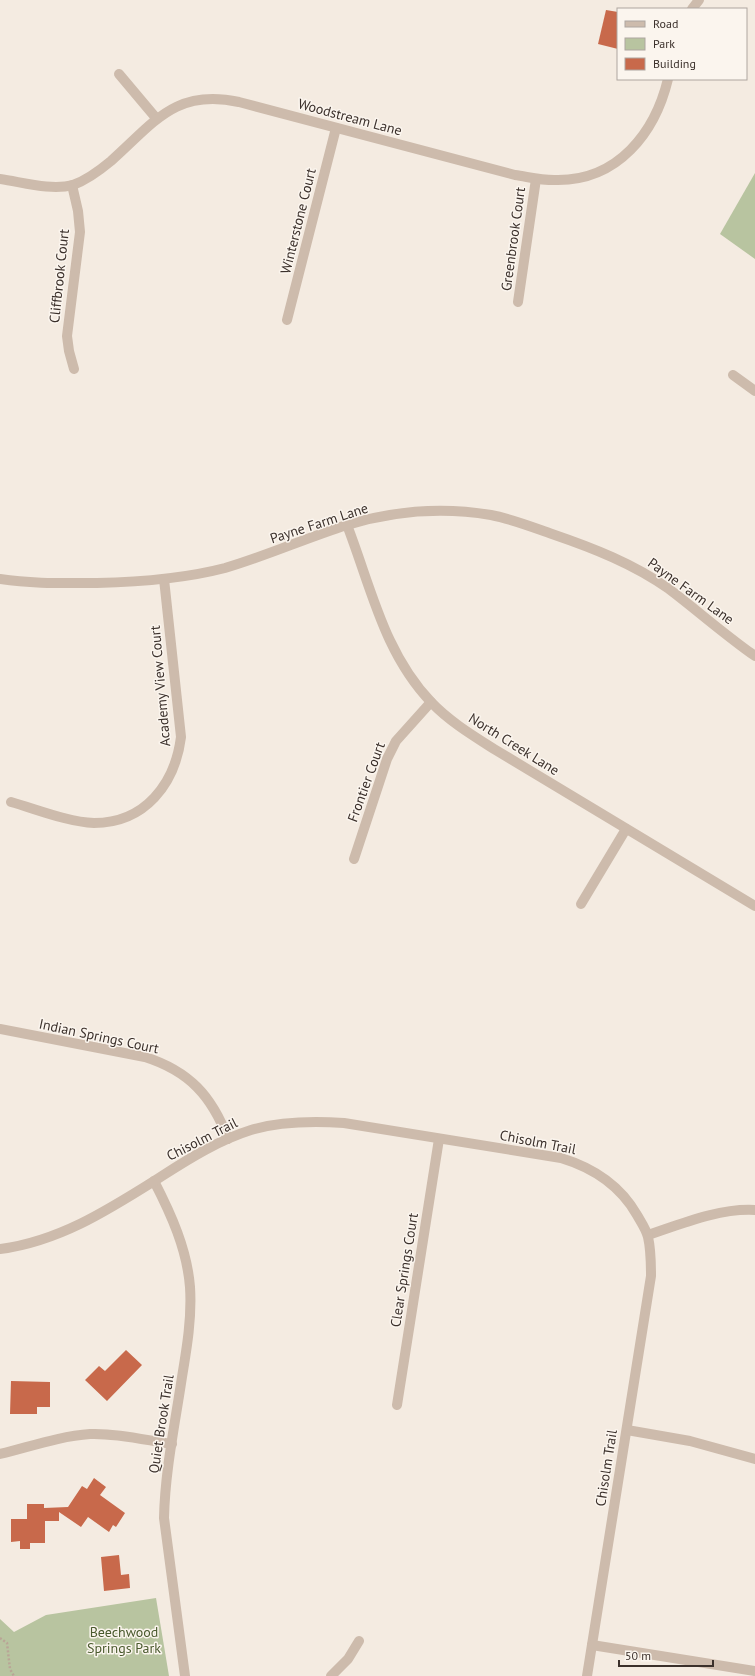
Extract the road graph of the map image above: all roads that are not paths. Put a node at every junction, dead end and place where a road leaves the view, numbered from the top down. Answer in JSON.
{"nodes":[{"id":1,"x":700,"y":0,"type":"edge"},
{"id":2,"x":693,"y":8,"type":"edge"},
{"id":3,"x":119,"y":74,"type":"dead end"},
{"id":4,"x":668,"y":80,"type":"edge"},
{"id":5,"x":156,"y":118,"type":"junction"},
{"id":6,"x":336,"y":128,"type":"junction"},
{"id":7,"x":0,"y":179,"type":"edge"},
{"id":8,"x":536,"y":179,"type":"junction"},
{"id":9,"x":72,"y":185,"type":"junction"},
{"id":10,"x":518,"y":302,"type":"dead end"},
{"id":11,"x":287,"y":320,"type":"dead end"},
{"id":12,"x":74,"y":369,"type":"dead end"},
{"id":13,"x":733,"y":375,"type":"dead end"},
{"id":14,"x":755,"y":391,"type":"edge"},
{"id":15,"x":347,"y":525,"type":"junction"},
{"id":16,"x":0,"y":579,"type":"edge"},
{"id":17,"x":164,"y":579,"type":"junction"},
{"id":18,"x":755,"y":656,"type":"edge"},
{"id":19,"x":431,"y":702,"type":"junction"},
{"id":20,"x":11,"y":802,"type":"dead end"},
{"id":21,"x":626,"y":830,"type":"junction"},
{"id":22,"x":354,"y":859,"type":"dead end"},
{"id":23,"x":580,"y":904,"type":"dead end"},
{"id":24,"x":755,"y":906,"type":"edge"},
{"id":25,"x":0,"y":1029,"type":"edge"},
{"id":26,"x":228,"y":1138,"type":"junction"},
{"id":27,"x":440,"y":1139,"type":"junction"},
{"id":28,"x":154,"y":1181,"type":"junction"},
{"id":29,"x":755,"y":1210,"type":"edge"},
{"id":30,"x":648,"y":1235,"type":"junction"},
{"id":31,"x":0,"y":1249,"type":"edge"},
{"id":32,"x":397,"y":1405,"type":"dead end"},
{"id":33,"x":626,"y":1430,"type":"junction"},
{"id":34,"x":172,"y":1444,"type":"junction"},
{"id":35,"x":0,"y":1454,"type":"edge"},
{"id":36,"x":755,"y":1459,"type":"edge"},
{"id":37,"x":360,"y":1641,"type":"dead end"},
{"id":38,"x":592,"y":1645,"type":"junction"},
{"id":39,"x":755,"y":1671,"type":"edge"},
{"id":40,"x":185,"y":1676,"type":"edge"},
{"id":41,"x":331,"y":1676,"type":"edge"},
{"id":42,"x":587,"y":1676,"type":"edge"}],
"edges":[{"from":1,"to":2,"type":"street"},
{"from":3,"to":5,"type":"street"},
{"from":4,"to":8,"type":"street","name":"Woodstream Lane"},
{"from":5,"to":6,"type":"street","name":"Woodstream Lane"},
{"from":5,"to":9,"type":"street","name":"Woodstream Lane"},
{"from":6,"to":8,"type":"street","name":"Woodstream Lane"},
{"from":6,"to":11,"type":"street","name":"Winterstone Court"},
{"from":7,"to":9,"type":"street","name":"Woodstream Lane"},
{"from":8,"to":10,"type":"street","name":"Greenbrook Court"},
{"from":9,"to":12,"type":"street","name":"Cliffbrook Court"},
{"from":13,"to":14,"type":"street"},
{"from":15,"to":17,"type":"street","name":"Payne Farm Lane"},
{"from":15,"to":18,"type":"street","name":"Payne Farm Lane"},
{"from":15,"to":19,"type":"street","name":"North Creek Lane"},
{"from":16,"to":17,"type":"street","name":"Payne Farm Lane"},
{"from":17,"to":20,"type":"street","name":"Academy View Court"},
{"from":19,"to":21,"type":"street","name":"North Creek Lane"},
{"from":19,"to":22,"type":"street","name":"Frontier Court"},
{"from":21,"to":23,"type":"street"},
{"from":21,"to":24,"type":"street","name":"North Creek Lane"},
{"from":25,"to":26,"type":"street","name":"Indian Springs Court"},
{"from":26,"to":27,"type":"street","name":"Chisolm Trail"},
{"from":26,"to":28,"type":"street","name":"Chisolm Trail"},
{"from":27,"to":30,"type":"street","name":"Chisolm Trail"},
{"from":27,"to":32,"type":"street","name":"Clear Springs Court"},
{"from":28,"to":31,"type":"street","name":"Chisolm Trail"},
{"from":28,"to":34,"type":"street","name":"Quiet Brook Trail"},
{"from":29,"to":30,"type":"street"},
{"from":30,"to":33,"type":"street","name":"Chisolm Trail"},
{"from":33,"to":36,"type":"street"},
{"from":33,"to":38,"type":"street","name":"Chisolm Trail"},
{"from":34,"to":35,"type":"street"},
{"from":34,"to":40,"type":"street","name":"Quiet Brook Trail"},
{"from":37,"to":41,"type":"street"},
{"from":38,"to":39,"type":"street"},
{"from":38,"to":42,"type":"street","name":"Chisolm Trail"}]}
